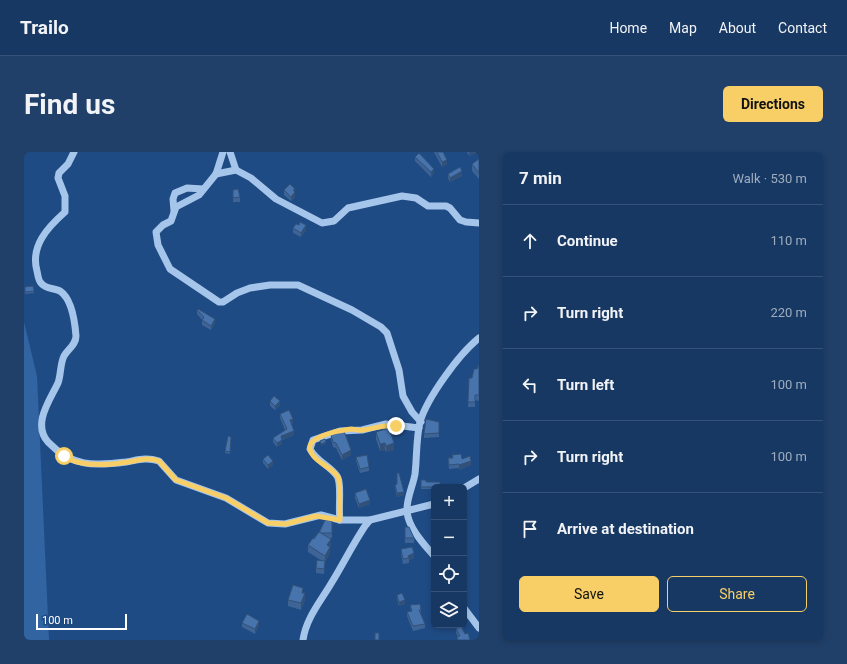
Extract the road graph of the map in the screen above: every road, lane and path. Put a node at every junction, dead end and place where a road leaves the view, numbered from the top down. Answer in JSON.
{"nodes":[{"id":1,"x":74,"y":152,"type":"edge"},
{"id":2,"x":223,"y":152,"type":"edge"},
{"id":3,"x":230,"y":152,"type":"edge"},
{"id":4,"x":236,"y":170,"type":"junction"},
{"id":5,"x":216,"y":174,"type":"junction"},
{"id":6,"x":203,"y":189,"type":"junction"},
{"id":7,"x":174,"y":211,"type":"junction"},
{"id":8,"x":479,"y":223,"type":"edge"},
{"id":9,"x":479,"y":338,"type":"edge"},
{"id":10,"x":420,"y":425,"type":"junction"},
{"id":11,"x":479,"y":479,"type":"edge"},
{"id":12,"x":467,"y":486,"type":"edge"},
{"id":13,"x":431,"y":505,"type":"edge"},
{"id":14,"x":407,"y":512,"type":"junction"},
{"id":15,"x":340,"y":520,"type":"junction"},
{"id":16,"x":370,"y":520,"type":"junction"},
{"id":17,"x":431,"y":552,"type":"edge"},
{"id":18,"x":467,"y":612,"type":"edge"},
{"id":19,"x":479,"y":628,"type":"edge"},
{"id":20,"x":303,"y":640,"type":"edge"}],
"edges":[{"from":1,"to":15,"type":"street"},
{"from":2,"to":5,"type":"street"},
{"from":3,"to":4,"type":"street"},
{"from":4,"to":5,"type":"street"},
{"from":4,"to":8,"type":"street"},
{"from":5,"to":6,"type":"street"},
{"from":6,"to":7,"type":"street"},
{"from":6,"to":7,"type":"street"},
{"from":7,"to":10,"type":"street"},
{"from":9,"to":10,"type":"street"},
{"from":10,"to":14,"type":"street"},
{"from":10,"to":15,"type":"street"},
{"from":11,"to":12,"type":"street"},
{"from":13,"to":14,"type":"street"},
{"from":14,"to":16,"type":"street"},
{"from":14,"to":17,"type":"street"},
{"from":15,"to":16,"type":"street"},
{"from":16,"to":20,"type":"street"},
{"from":18,"to":19,"type":"street"}]}
